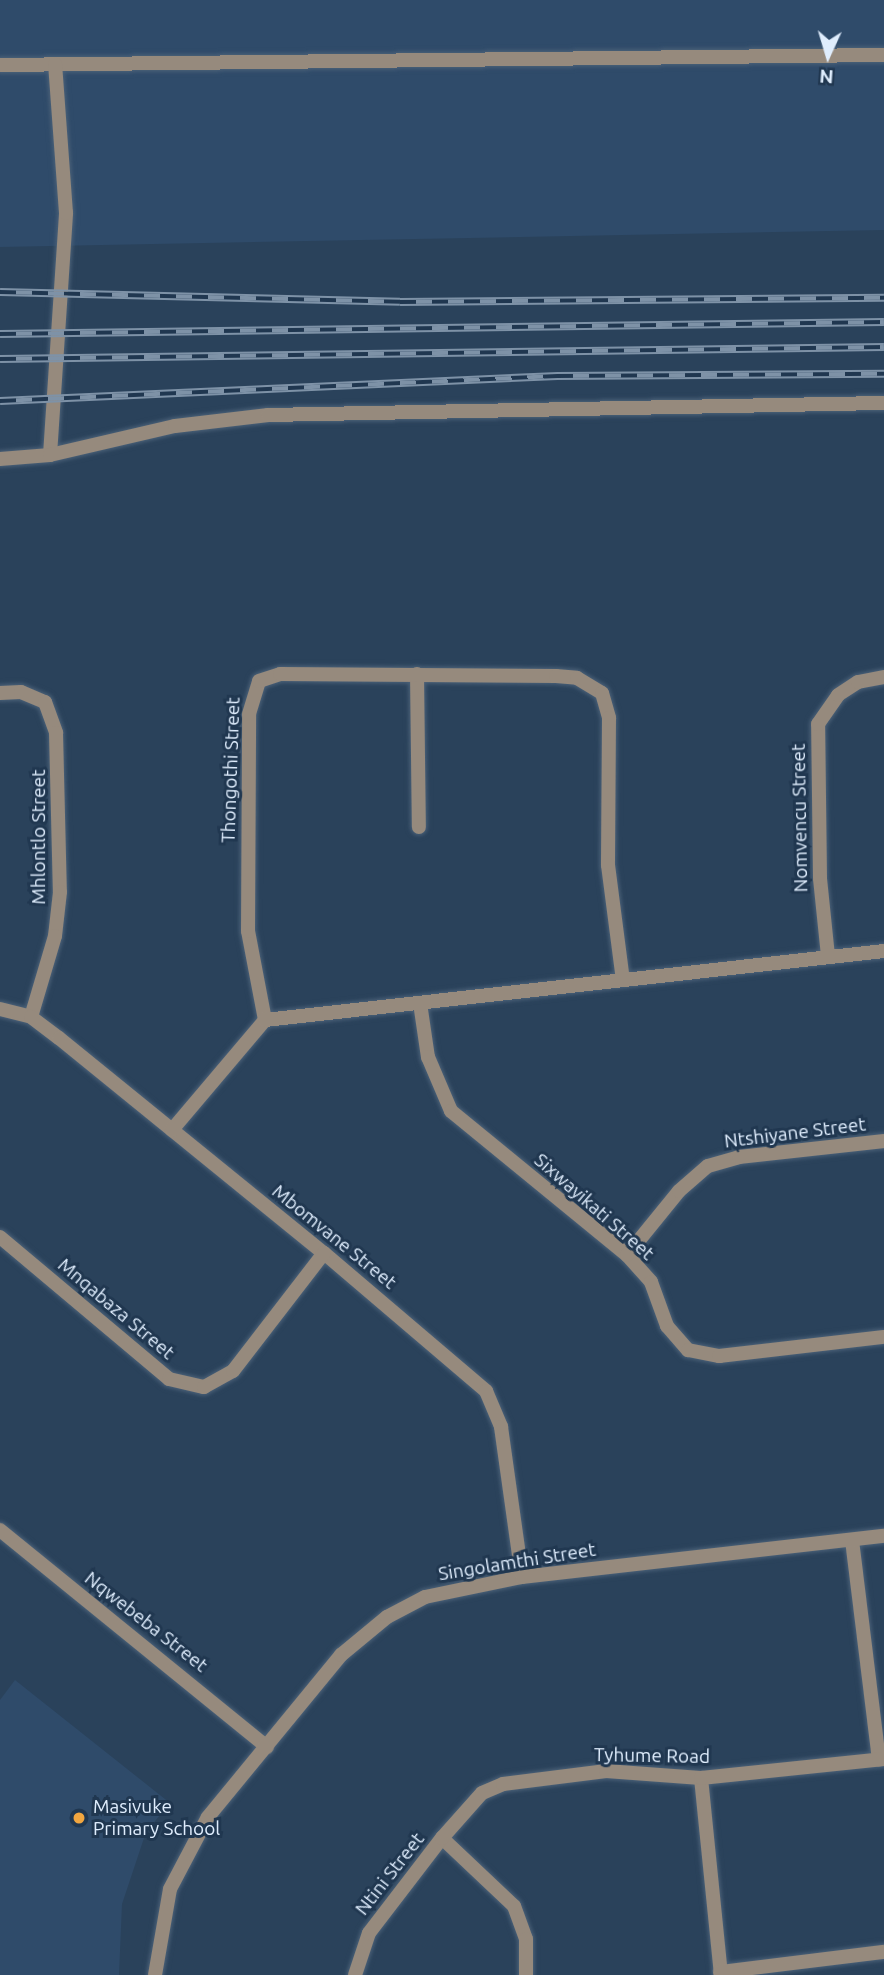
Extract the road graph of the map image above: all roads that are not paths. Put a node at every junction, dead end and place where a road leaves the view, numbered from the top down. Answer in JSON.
{"nodes":[{"id":1,"x":884,"y":55,"type":"edge"},
{"id":2,"x":55,"y":64,"type":"junction"},
{"id":3,"x":0,"y":65,"type":"edge"},
{"id":4,"x":884,"y":403,"type":"edge"},
{"id":5,"x":50,"y":455,"type":"junction"},
{"id":6,"x":0,"y":459,"type":"edge"},
{"id":7,"x":417,"y":674,"type":"junction"},
{"id":8,"x":884,"y":677,"type":"edge"},
{"id":9,"x":0,"y":693,"type":"edge"},
{"id":10,"x":419,"y":827,"type":"dead end"},
{"id":11,"x":884,"y":951,"type":"edge"},
{"id":12,"x":828,"y":956,"type":"junction"},
{"id":13,"x":623,"y":980,"type":"junction"},
{"id":14,"x":420,"y":1003,"type":"junction"},
{"id":15,"x":0,"y":1009,"type":"edge"},
{"id":16,"x":31,"y":1017,"type":"junction"},
{"id":17,"x":265,"y":1020,"type":"junction"},
{"id":18,"x":172,"y":1130,"type":"junction"},
{"id":19,"x":884,"y":1141,"type":"edge"},
{"id":20,"x":0,"y":1237,"type":"edge"},
{"id":21,"x":324,"y":1253,"type":"junction"},
{"id":22,"x":627,"y":1255,"type":"junction"},
{"id":23,"x":884,"y":1337,"type":"edge"},
{"id":24,"x":0,"y":1530,"type":"edge"},
{"id":25,"x":884,"y":1536,"type":"edge"},
{"id":26,"x":852,"y":1540,"type":"junction"},
{"id":27,"x":522,"y":1577,"type":"junction"},
{"id":28,"x":267,"y":1746,"type":"junction"},
{"id":29,"x":882,"y":1759,"type":"edge"},
{"id":30,"x":701,"y":1778,"type":"junction"},
{"id":31,"x":442,"y":1838,"type":"junction"},
{"id":32,"x":884,"y":1952,"type":"edge"},
{"id":33,"x":721,"y":1973,"type":"edge"},
{"id":34,"x":155,"y":1975,"type":"edge"},
{"id":35,"x":355,"y":1975,"type":"edge"},
{"id":36,"x":526,"y":1975,"type":"edge"}],
"edges":[{"from":1,"to":2,"type":"street"},
{"from":2,"to":3,"type":"street"},
{"from":2,"to":5,"type":"street"},
{"from":4,"to":5,"type":"street"},
{"from":5,"to":6,"type":"street"},
{"from":7,"to":10,"type":"street"},
{"from":7,"to":13,"type":"street","name":"Thongothi Street"},
{"from":7,"to":17,"type":"street","name":"Thongothi Street"},
{"from":8,"to":12,"type":"street","name":"Nomvencu Street"},
{"from":9,"to":16,"type":"street","name":"Mhlontlo Street"},
{"from":11,"to":12,"type":"street"},
{"from":12,"to":13,"type":"street"},
{"from":13,"to":14,"type":"street"},
{"from":14,"to":17,"type":"street"},
{"from":14,"to":22,"type":"street","name":"Sixwayikati Street"},
{"from":15,"to":16,"type":"street","name":"Mbomvane Street"},
{"from":16,"to":18,"type":"street","name":"Mbomvane Street"},
{"from":17,"to":18,"type":"street"},
{"from":18,"to":21,"type":"street","name":"Mbomvane Street"},
{"from":19,"to":22,"type":"street","name":"Ntshiyane Street"},
{"from":20,"to":21,"type":"street","name":"Mnqabaza Street"},
{"from":21,"to":27,"type":"street","name":"Mbomvane Street"},
{"from":22,"to":23,"type":"street","name":"Sixwayikati Street"},
{"from":24,"to":28,"type":"street","name":"Nqwebeba Street"},
{"from":25,"to":26,"type":"street","name":"Singolamthi Street"},
{"from":26,"to":27,"type":"street","name":"Singolamthi Street"},
{"from":26,"to":29,"type":"street"},
{"from":27,"to":28,"type":"street","name":"Singolamthi Street"},
{"from":28,"to":34,"type":"street","name":"Singolamthi Street"},
{"from":29,"to":30,"type":"street","name":"Tyhume Road"},
{"from":30,"to":31,"type":"street","name":"Tyhume Road"},
{"from":30,"to":33,"type":"street"},
{"from":31,"to":35,"type":"street","name":"Ntini Street"},
{"from":31,"to":36,"type":"street","name":"Ntini Street"},
{"from":32,"to":33,"type":"street"}]}
